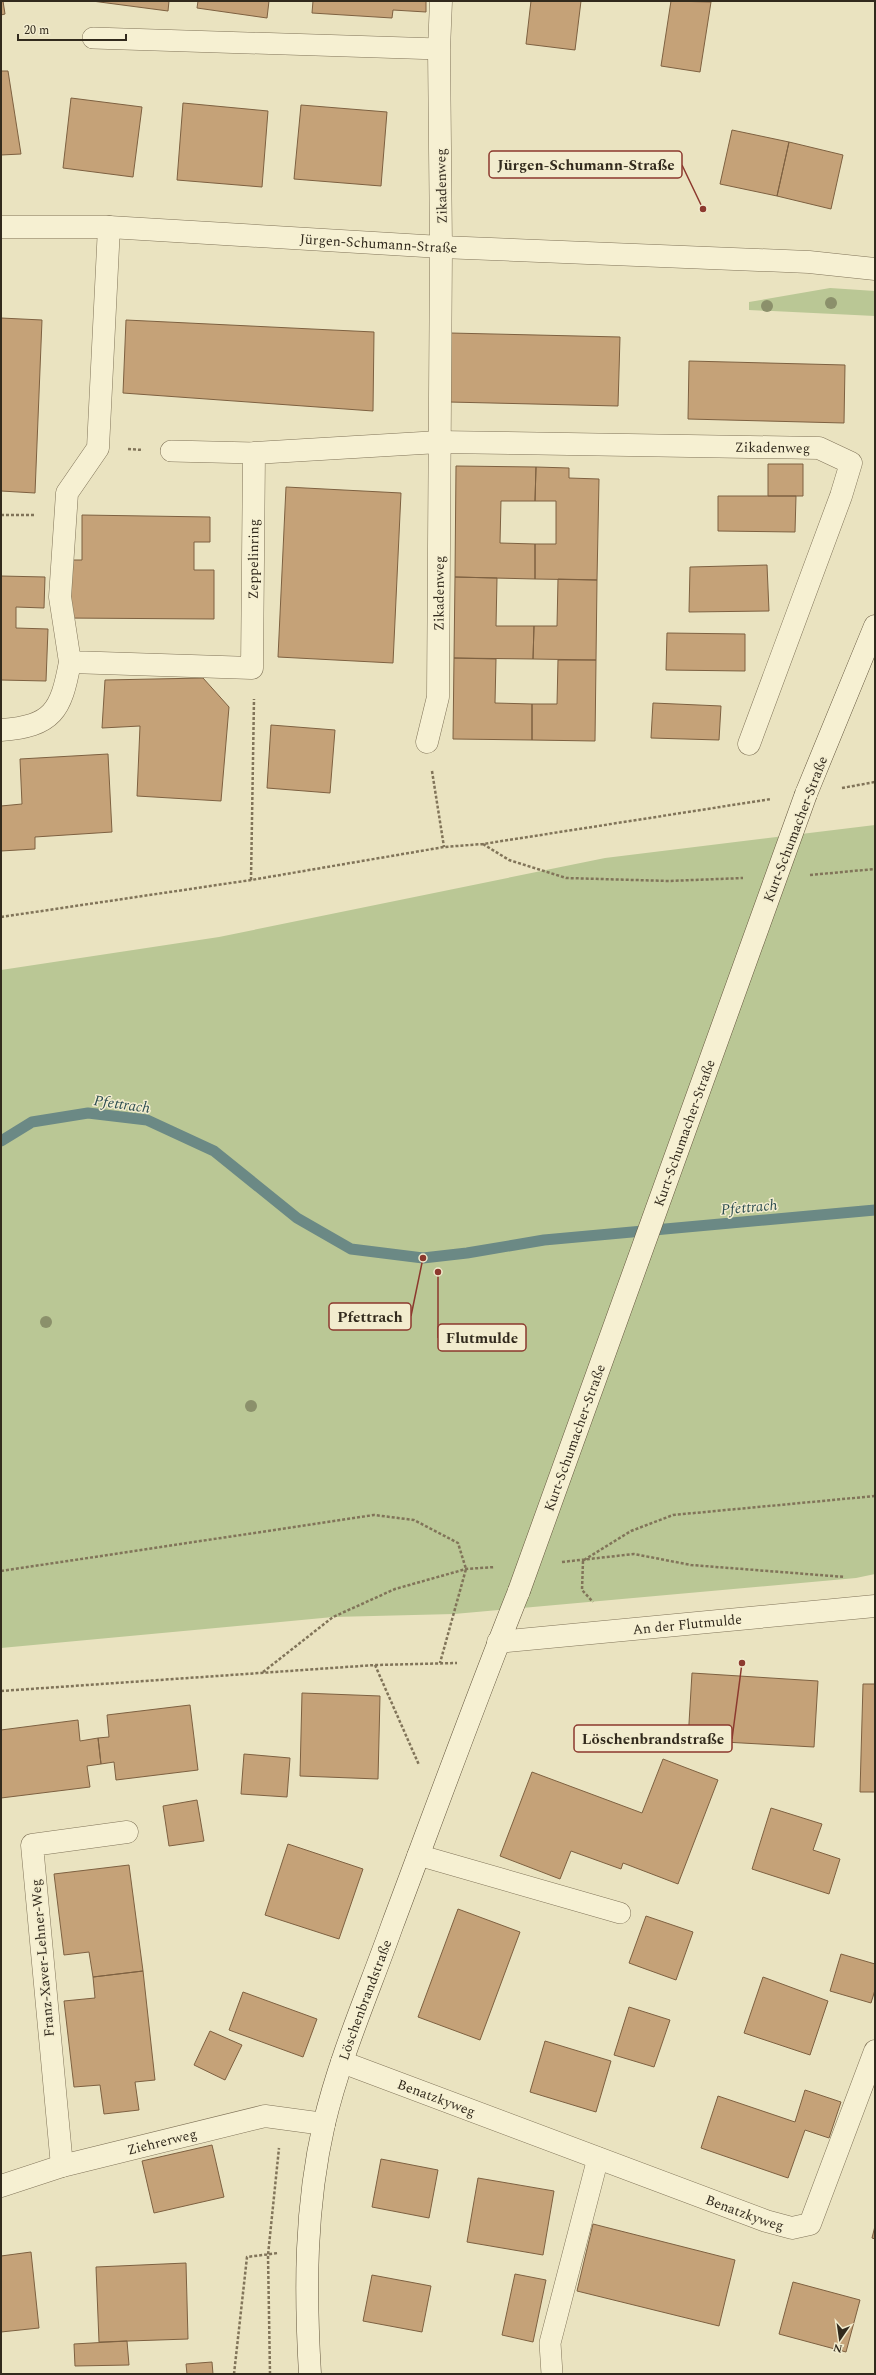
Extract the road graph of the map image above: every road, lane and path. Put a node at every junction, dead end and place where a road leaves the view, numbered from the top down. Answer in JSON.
{"nodes":[{"id":1,"x":442,"y":1,"type":"edge"},
{"id":2,"x":93,"y":38,"type":"dead end"},
{"id":3,"x":440,"y":49,"type":"junction"},
{"id":4,"x":1,"y":227,"type":"edge"},
{"id":5,"x":109,"y":227,"type":"junction"},
{"id":6,"x":441,"y":247,"type":"junction"},
{"id":7,"x":875,"y":269,"type":"edge"},
{"id":8,"x":439,"y":442,"type":"junction"},
{"id":9,"x":98,"y":448,"type":"junction"},
{"id":10,"x":171,"y":450,"type":"joint"},
{"id":11,"x":254,"y":453,"type":"junction"},
{"id":12,"x":875,"y":626,"type":"edge"},
{"id":13,"x":70,"y":662,"type":"junction"},
{"id":14,"x":252,"y":668,"type":"junction"},
{"id":15,"x":1,"y":730,"type":"edge"},
{"id":16,"x":427,"y":742,"type":"joint"},
{"id":17,"x":750,"y":744,"type":"dead end"},
{"id":18,"x":806,"y":794,"type":"junction"},
{"id":19,"x":483,"y":844,"type":"junction"},
{"id":20,"x":444,"y":847,"type":"junction"},
{"id":21,"x":875,"y":869,"type":"edge"},
{"id":22,"x":809,"y":875,"type":"dead end"},
{"id":23,"x":747,"y":878,"type":"dead end"},
{"id":24,"x":250,"y":880,"type":"junction"},
{"id":25,"x":1,"y":917,"type":"edge"},
{"id":26,"x":875,"y":1496,"type":"edge"},
{"id":27,"x":466,"y":1569,"type":"junction"},
{"id":28,"x":1,"y":1571,"type":"edge"},
{"id":29,"x":848,"y":1577,"type":"dead end"},
{"id":30,"x":875,"y":1606,"type":"edge"},
{"id":31,"x":498,"y":1642,"type":"junction"},
{"id":32,"x":440,"y":1663,"type":"junction"},
{"id":33,"x":375,"y":1665,"type":"junction"},
{"id":34,"x":263,"y":1672,"type":"junction"},
{"id":35,"x":1,"y":1691,"type":"edge"},
{"id":36,"x":437,"y":1805,"type":"junction"},
{"id":37,"x":127,"y":1832,"type":"dead end"},
{"id":38,"x":418,"y":1855,"type":"junction"},
{"id":39,"x":620,"y":1913,"type":"dead end"},
{"id":40,"x":875,"y":2051,"type":"edge"},
{"id":41,"x":342,"y":2062,"type":"junction"},
{"id":42,"x":324,"y":2124,"type":"junction"},
{"id":43,"x":598,"y":2158,"type":"junction"},
{"id":44,"x":62,"y":2166,"type":"junction"},
{"id":45,"x":1,"y":2186,"type":"edge"},
{"id":46,"x":306,"y":2250,"type":"junction"},
{"id":47,"x":268,"y":2255,"type":"junction"},
{"id":48,"x":234,"y":2374,"type":"edge"},
{"id":49,"x":270,"y":2374,"type":"edge"},
{"id":50,"x":310,"y":2374,"type":"edge"},
{"id":51,"x":552,"y":2374,"type":"edge"}],
"edges":[{"from":1,"to":3,"type":"street","name":"Zikadenweg"},
{"from":2,"to":3,"type":"lane"},
{"from":3,"to":6,"type":"street","name":"Zikadenweg"},
{"from":4,"to":5,"type":"street","name":"Jürgen-Schumann-Straße"},
{"from":5,"to":6,"type":"street","name":"Jürgen-Schumann-Straße"},
{"from":5,"to":9,"type":"street"},
{"from":6,"to":7,"type":"street","name":"Jürgen-Schumann-Straße"},
{"from":6,"to":8,"type":"street","name":"Zikadenweg"},
{"from":8,"to":11,"type":"street"},
{"from":8,"to":16,"type":"street","name":"Zikadenweg"},
{"from":8,"to":17,"type":"street","name":"Zikadenweg"},
{"from":9,"to":10,"type":"path"},
{"from":9,"to":13,"type":"street"},
{"from":10,"to":11,"type":"lane"},
{"from":11,"to":14,"type":"street","name":"Zeppelinring"},
{"from":12,"to":18,"type":"street","name":"Kurt-Schumacher-Straße"},
{"from":13,"to":14,"type":"street"},
{"from":13,"to":15,"type":"street"},
{"from":14,"to":24,"type":"path"},
{"from":16,"to":20,"type":"path"},
{"from":18,"to":19,"type":"path"},
{"from":18,"to":31,"type":"street","name":"Kurt-Schumacher-Straße","bridge":true},
{"from":19,"to":20,"type":"path"},
{"from":19,"to":23,"type":"path"},
{"from":20,"to":24,"type":"path"},
{"from":21,"to":22,"type":"path"},
{"from":24,"to":25,"type":"path"},
{"from":26,"to":29,"type":"path"},
{"from":27,"to":28,"type":"path"},
{"from":27,"to":32,"type":"path"},
{"from":27,"to":34,"type":"path"},
{"from":30,"to":31,"type":"street","name":"An der Flutmulde"},
{"from":31,"to":32,"type":"path"},
{"from":31,"to":36,"type":"street","name":"Löschenbrandstraße"},
{"from":32,"to":33,"type":"path"},
{"from":33,"to":34,"type":"path"},
{"from":33,"to":36,"type":"path"},
{"from":34,"to":35,"type":"path"},
{"from":36,"to":38,"type":"street","name":"Löschenbrandstraße"},
{"from":37,"to":44,"type":"street","name":"Franz-Xaver-Lehner-Weg"},
{"from":38,"to":39,"type":"lane"},
{"from":38,"to":41,"type":"street","name":"Löschenbrandstraße"},
{"from":40,"to":43,"type":"street","name":"Benatzkyweg"},
{"from":41,"to":42,"type":"street","name":"Löschenbrandstraße"},
{"from":41,"to":43,"type":"street","name":"Benatzkyweg"},
{"from":42,"to":44,"type":"street","name":"Ziehrerweg"},
{"from":42,"to":46,"type":"street","name":"Löschenbrandstraße"},
{"from":43,"to":51,"type":"lane"},
{"from":44,"to":45,"type":"street","name":"Ziehrerweg"},
{"from":46,"to":47,"type":"path"},
{"from":46,"to":50,"type":"street","name":"Löschenbrandstraße"},
{"from":47,"to":48,"type":"path"},
{"from":47,"to":49,"type":"path"}]}
